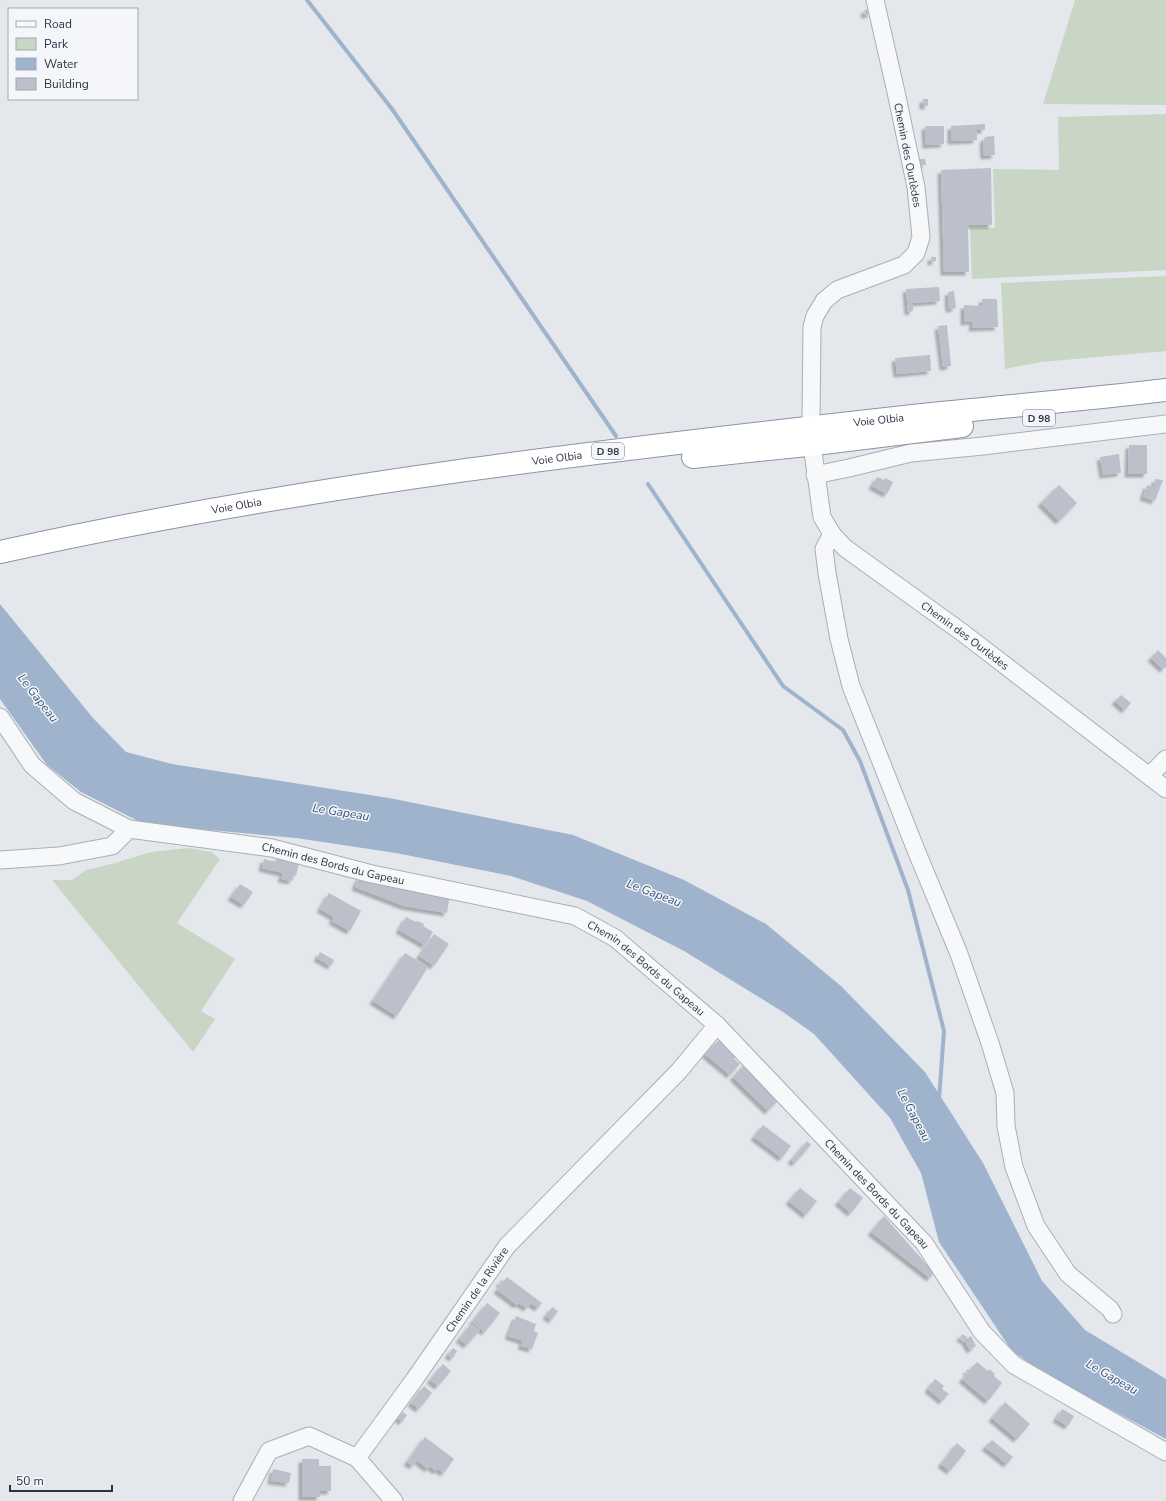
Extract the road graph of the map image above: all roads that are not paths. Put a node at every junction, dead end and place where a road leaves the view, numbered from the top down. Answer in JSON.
{"nodes":[{"id":1,"x":875,"y":0,"type":"edge"},
{"id":2,"x":1166,"y":390,"type":"edge"},
{"id":3,"x":1166,"y":403,"type":"edge"},
{"id":4,"x":811,"y":420,"type":"dead end"},
{"id":5,"x":1166,"y":424,"type":"edge"},
{"id":6,"x":813,"y":452,"type":"dead end"},
{"id":7,"x":815,"y":474,"type":"junction"},
{"id":8,"x":832,"y":534,"type":"junction"},
{"id":9,"x":56,"y":545,"type":"junction"},
{"id":10,"x":0,"y":552,"type":"edge"},
{"id":11,"x":0,"y":563,"type":"edge"},
{"id":12,"x":0,"y":717,"type":"edge"},
{"id":13,"x":1166,"y":759,"type":"edge"},
{"id":14,"x":1149,"y":776,"type":"junction"},
{"id":15,"x":1166,"y":789,"type":"edge"},
{"id":16,"x":129,"y":829,"type":"junction"},
{"id":17,"x":0,"y":860,"type":"edge"},
{"id":18,"x":717,"y":1025,"type":"junction"},
{"id":19,"x":1113,"y":1314,"type":"dead end"},
{"id":20,"x":1166,"y":1452,"type":"edge"},
{"id":21,"x":357,"y":1458,"type":"junction"},
{"id":22,"x":242,"y":1501,"type":"edge"},
{"id":23,"x":394,"y":1501,"type":"edge"}],
"edges":[{"from":1,"to":4,"type":"street","name":"Chemin des Ourlèdes"},
{"from":2,"to":9,"type":"highway","name":"Voie Olbia","number":"D 98"},
{"from":3,"to":9,"type":"highway","name":"Voie Olbia","number":"D 98"},
{"from":5,"to":7,"type":"street"},
{"from":6,"to":7,"type":"street","name":"Chemin des Ourlèdes"},
{"from":7,"to":8,"type":"street","name":"Chemin des Ourlèdes"},
{"from":8,"to":14,"type":"street","name":"Chemin des Ourlèdes"},
{"from":8,"to":19,"type":"street"},
{"from":9,"to":10,"type":"highway","name":"Voie Olbia","number":"D 98"},
{"from":9,"to":11,"type":"highway","name":"Voie Olbia","number":"D 98"},
{"from":12,"to":16,"type":"street","name":"Chemin des Bords du Gapeau"},
{"from":13,"to":14,"type":"street"},
{"from":14,"to":15,"type":"street","name":"Chemin des Ourlèdes"},
{"from":16,"to":17,"type":"street"},
{"from":16,"to":18,"type":"street","name":"Chemin des Bords du Gapeau"},
{"from":18,"to":20,"type":"street","name":"Chemin des Bords du Gapeau"},
{"from":18,"to":21,"type":"street","name":"Chemin de la Rivière"},
{"from":21,"to":22,"type":"street"},
{"from":21,"to":23,"type":"street"}]}
